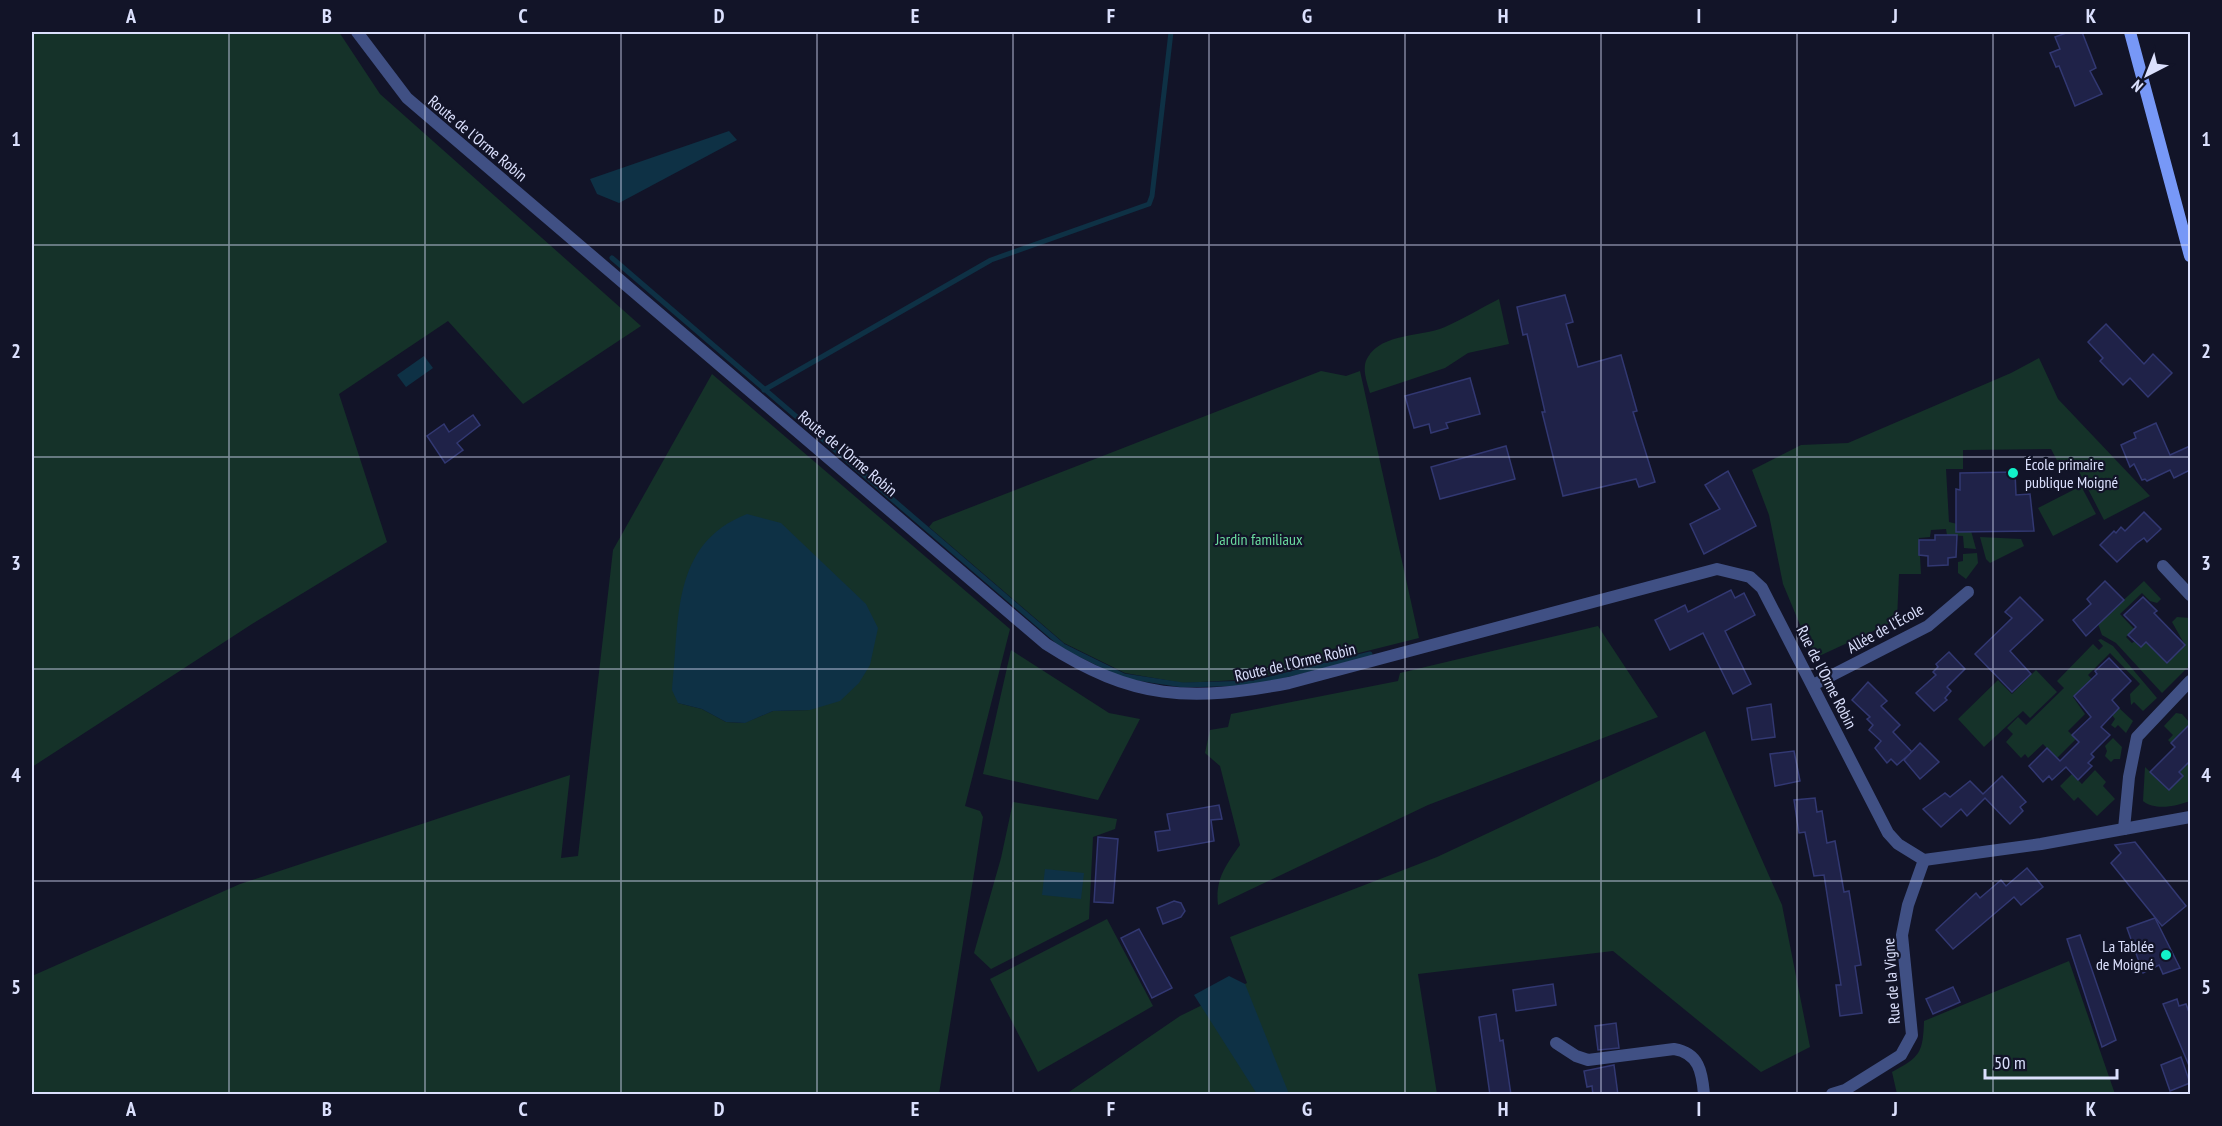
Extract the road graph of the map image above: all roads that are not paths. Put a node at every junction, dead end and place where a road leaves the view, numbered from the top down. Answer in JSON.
{"nodes":[{"id":1,"x":357,"y":32,"type":"edge"},
{"id":2,"x":2130,"y":32,"type":"edge"},
{"id":3,"x":2190,"y":256,"type":"edge"},
{"id":4,"x":2163,"y":566,"type":"dead end"},
{"id":5,"x":1968,"y":592,"type":"dead end"},
{"id":6,"x":2190,"y":595,"type":"edge"},
{"id":7,"x":1405,"y":652,"type":"joint"},
{"id":8,"x":2190,"y":681,"type":"edge"},
{"id":9,"x":1813,"y":685,"type":"junction"},
{"id":10,"x":2190,"y":817,"type":"edge"},
{"id":11,"x":2124,"y":829,"type":"junction"},
{"id":12,"x":1924,"y":860,"type":"junction"},
{"id":13,"x":1556,"y":1043,"type":"dead end"},
{"id":14,"x":1845,"y":1093,"type":"edge"},
{"id":15,"x":1704,"y":1095,"type":"edge"},
{"id":16,"x":1832,"y":1095,"type":"edge"}],
"edges":[{"from":1,"to":7,"type":"street","name":"Route de l'Orme Robin"},
{"from":2,"to":3,"type":"street"},
{"from":4,"to":6,"type":"street"},
{"from":5,"to":9,"type":"street","name":"Allée de l'École"},
{"from":7,"to":9,"type":"street","name":"Rue de l'Orme Robin"},
{"from":8,"to":11,"type":"street"},
{"from":9,"to":12,"type":"street","name":"Rue de l'Orme Robin"},
{"from":10,"to":11,"type":"street"},
{"from":11,"to":12,"type":"street"},
{"from":12,"to":14,"type":"street","name":"Rue de la Vigne"},
{"from":13,"to":15,"type":"street"},
{"from":14,"to":16,"type":"street","name":"Rue de la Vigne"}]}
